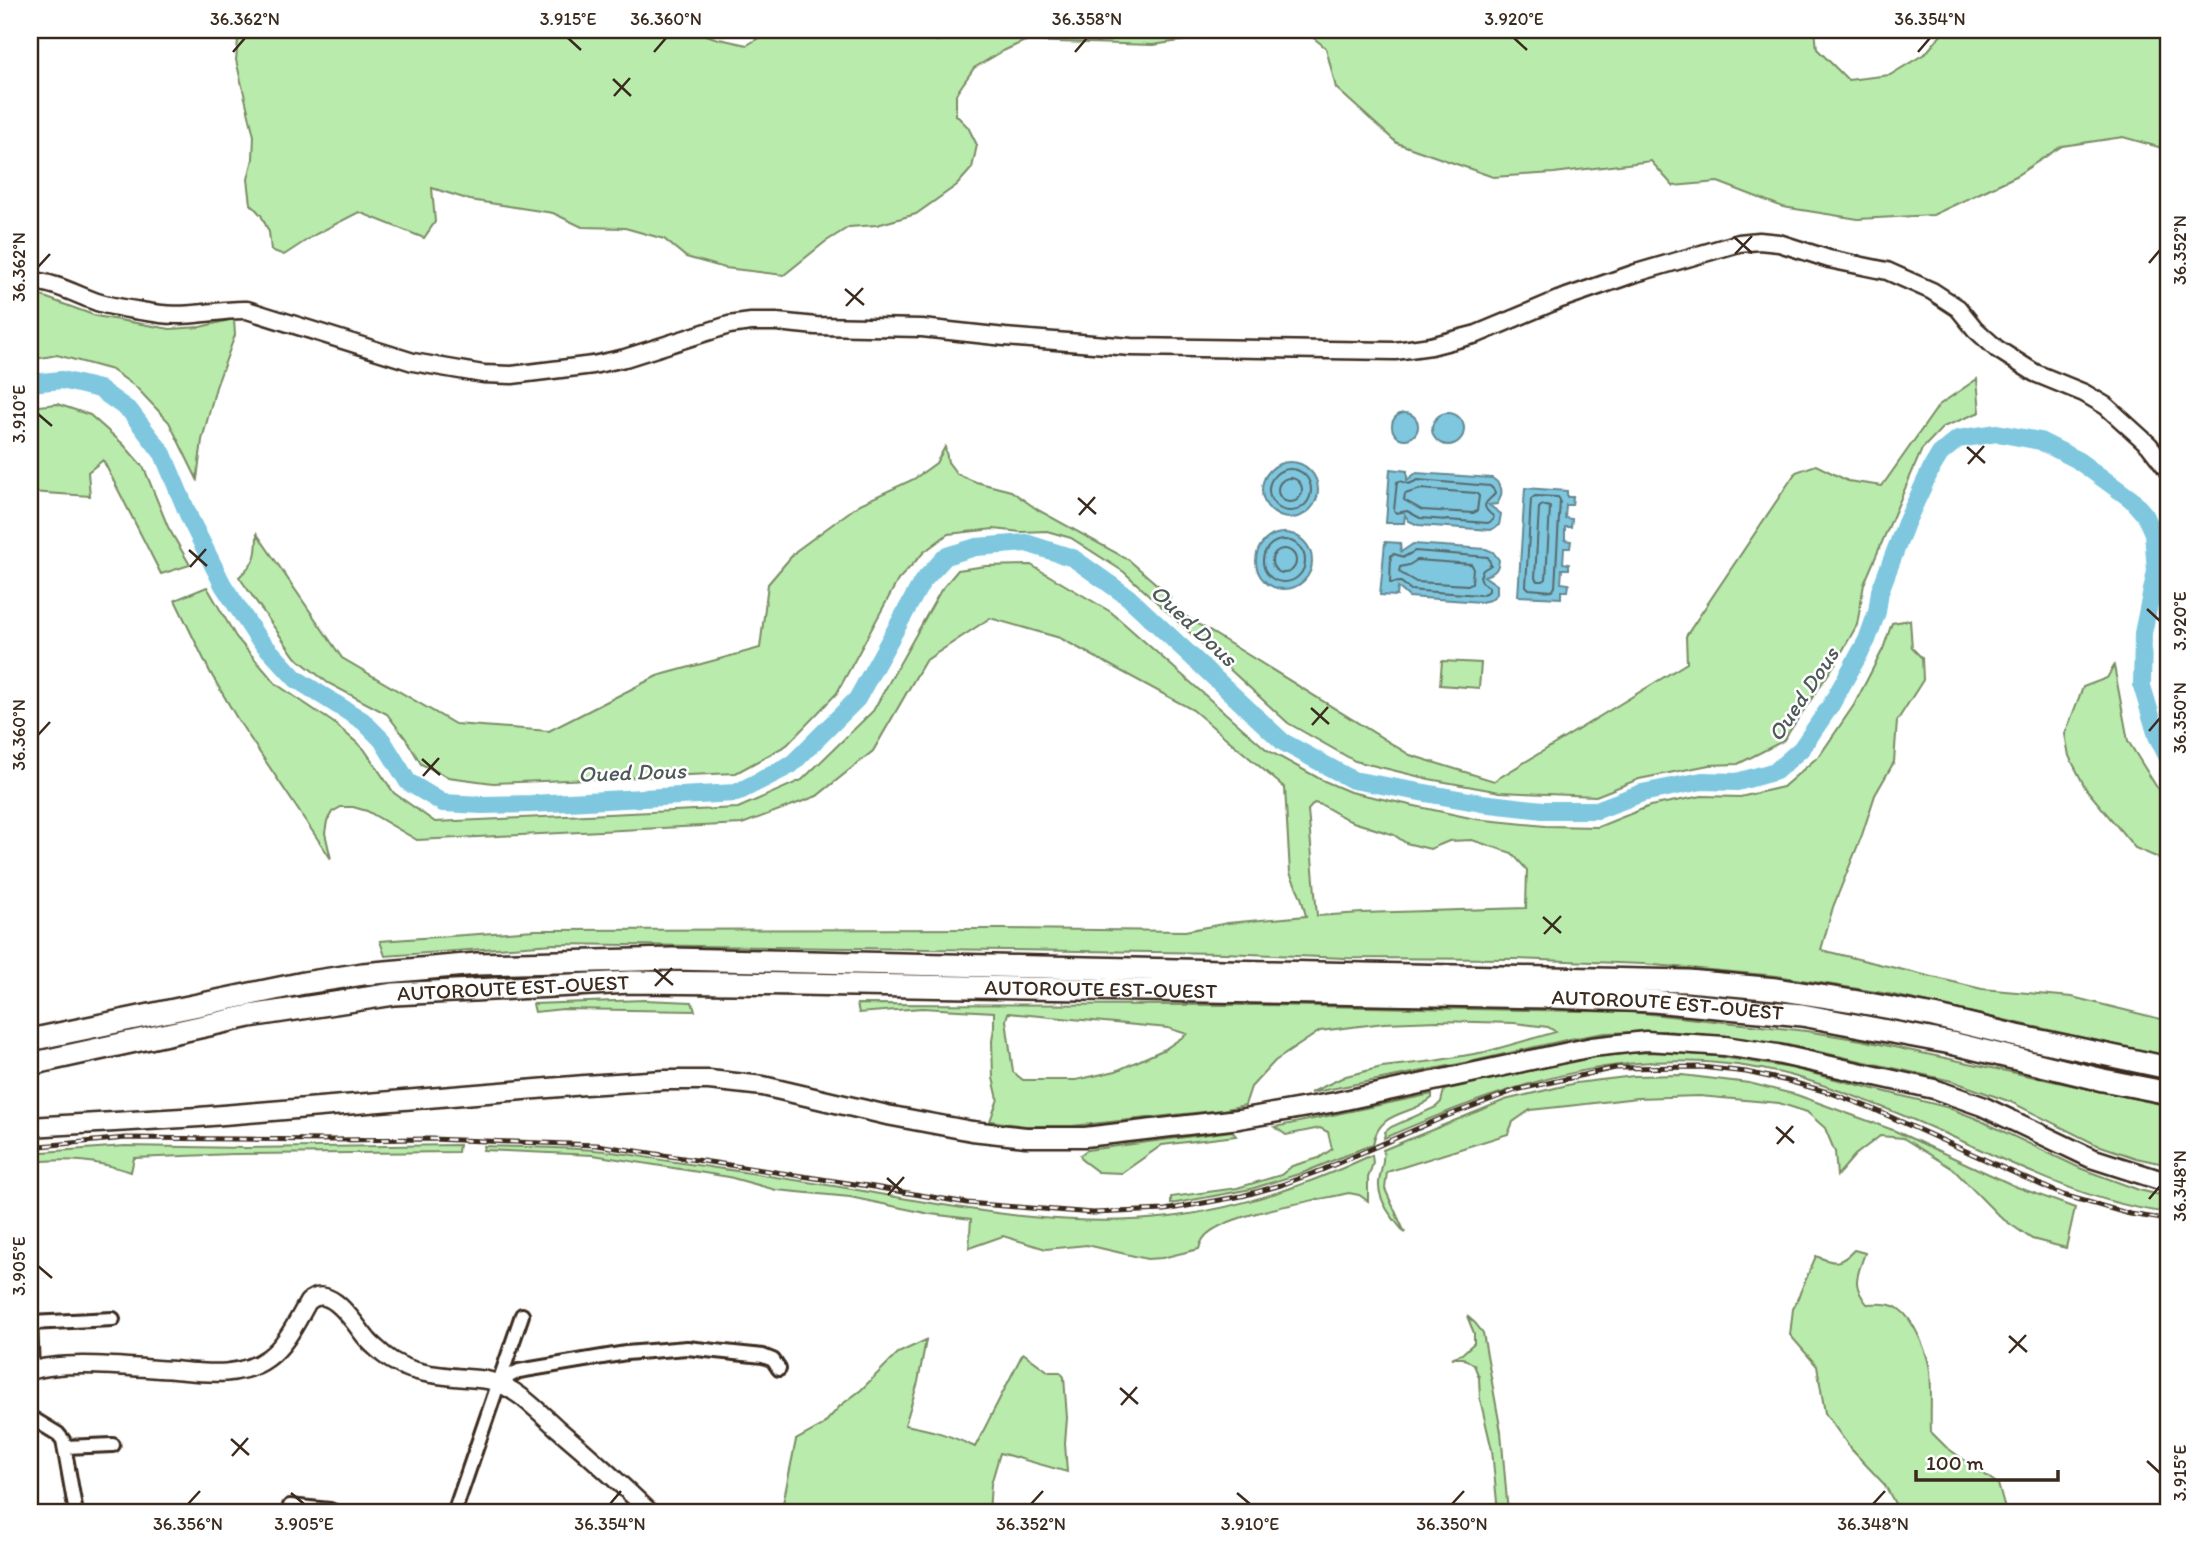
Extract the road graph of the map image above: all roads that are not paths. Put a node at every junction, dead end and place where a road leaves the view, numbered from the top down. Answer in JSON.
{"nodes":[{"id":1,"x":30,"y":281,"type":"edge"},
{"id":2,"x":2169,"y":471,"type":"edge"},
{"id":3,"x":30,"y":1040,"type":"edge"},
{"id":4,"x":30,"y":1064,"type":"edge"},
{"id":5,"x":2169,"y":1069,"type":"edge"},
{"id":6,"x":2169,"y":1093,"type":"edge"},
{"id":7,"x":30,"y":1128,"type":"edge"},
{"id":8,"x":2169,"y":1182,"type":"edge"},
{"id":9,"x":522,"y":1315,"type":"dead end"},
{"id":10,"x":113,"y":1319,"type":"dead end"},
{"id":11,"x":30,"y":1321,"type":"edge"},
{"id":12,"x":779,"y":1369,"type":"dead end"},
{"id":13,"x":31,"y":1371,"type":"edge"},
{"id":14,"x":498,"y":1382,"type":"junction"},
{"id":15,"x":30,"y":1417,"type":"edge"},
{"id":16,"x":113,"y":1445,"type":"dead end"},
{"id":17,"x":65,"y":1447,"type":"junction"},
{"id":18,"x":290,"y":1506,"type":"dead end"},
{"id":19,"x":76,"y":1513,"type":"edge"},
{"id":20,"x":337,"y":1513,"type":"edge"},
{"id":21,"x":454,"y":1513,"type":"edge"},
{"id":22,"x":651,"y":1513,"type":"edge"}],
"edges":[{"from":1,"to":2,"type":"street"},
{"from":3,"to":5,"type":"highway","name":"AUTOROUTE EST-OUEST"},
{"from":4,"to":6,"type":"highway","name":"AUTOROUTE EST-OUEST"},
{"from":7,"to":8,"type":"main road"},
{"from":9,"to":14,"type":"street"},
{"from":10,"to":11,"type":"street"},
{"from":11,"to":13,"type":"street"},
{"from":12,"to":14,"type":"street"},
{"from":13,"to":14,"type":"street"},
{"from":14,"to":21,"type":"street"},
{"from":14,"to":22,"type":"street"},
{"from":15,"to":17,"type":"street"},
{"from":16,"to":17,"type":"street"},
{"from":17,"to":19,"type":"street"},
{"from":18,"to":20,"type":"street"}]}
